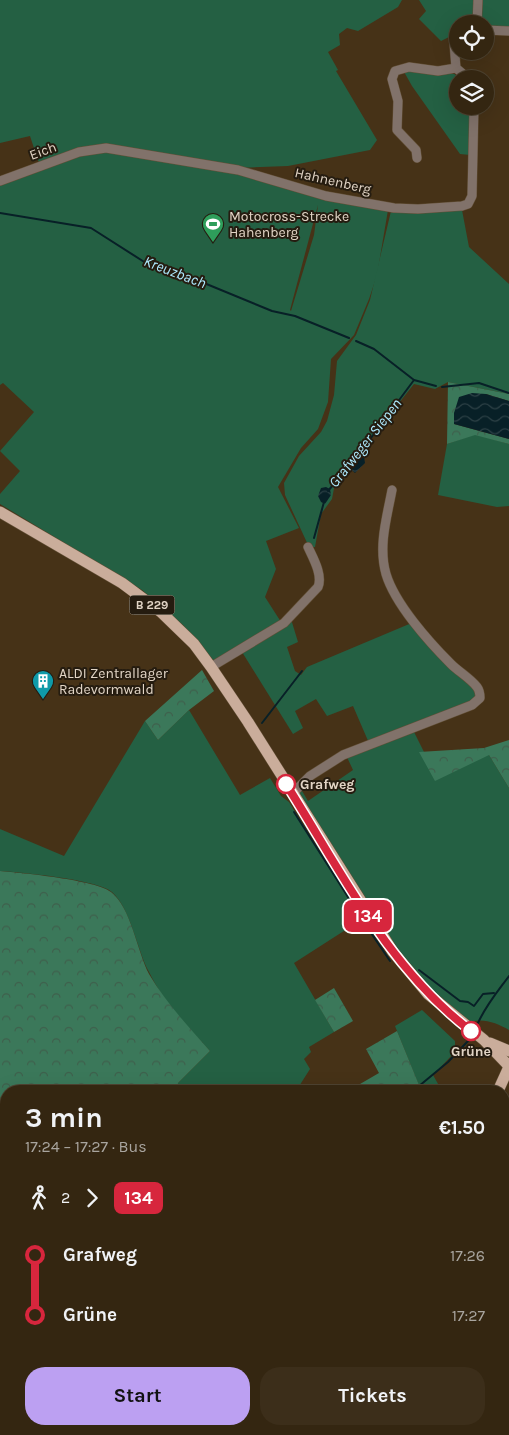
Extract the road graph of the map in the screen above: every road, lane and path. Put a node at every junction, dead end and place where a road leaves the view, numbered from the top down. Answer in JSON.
{"nodes":[{"id":1,"x":478,"y":0,"type":"edge"},
{"id":2,"x":477,"y":15,"type":"edge"},
{"id":3,"x":494,"y":30,"type":"edge"},
{"id":4,"x":509,"y":31,"type":"edge"},
{"id":5,"x":455,"y":60,"type":"edge"},
{"id":6,"x":456,"y":68,"type":"junction"},
{"id":7,"x":458,"y":70,"type":"edge"},
{"id":8,"x":474,"y":115,"type":"edge"},
{"id":9,"x":96,"y":149,"type":"joint"},
{"id":10,"x":417,"y":158,"type":"dead end"},
{"id":11,"x":0,"y":181,"type":"edge"},
{"id":12,"x":392,"y":490,"type":"dead end"},
{"id":13,"x":0,"y":512,"type":"edge"},
{"id":14,"x":308,"y":547,"type":"dead end"},
{"id":15,"x":212,"y":667,"type":"junction"},
{"id":16,"x":292,"y":794,"type":"junction"},
{"id":17,"x":484,"y":1040,"type":"junction"},
{"id":18,"x":509,"y":1051,"type":"edge"},
{"id":19,"x":508,"y":1064,"type":"edge"},
{"id":20,"x":500,"y":1085,"type":"edge"}],
"edges":[{"from":1,"to":2,"type":"street"},
{"from":3,"to":4,"type":"street"},
{"from":5,"to":6,"type":"street"},
{"from":6,"to":7,"type":"street"},
{"from":6,"to":10,"type":"street"},
{"from":8,"to":9,"type":"street","name":"Hahnenberg"},
{"from":9,"to":11,"type":"street","name":"Eich"},
{"from":12,"to":16,"type":"street"},
{"from":13,"to":15,"type":"main road","number":"B 229"},
{"from":14,"to":15,"type":"street"},
{"from":15,"to":16,"type":"main road","number":"B 229"},
{"from":16,"to":17,"type":"main road","number":"B 229"},
{"from":17,"to":18,"type":"main road","number":"B 229"},
{"from":17,"to":19,"type":"main road","number":"B 229"},
{"from":19,"to":20,"type":"main road"}]}
